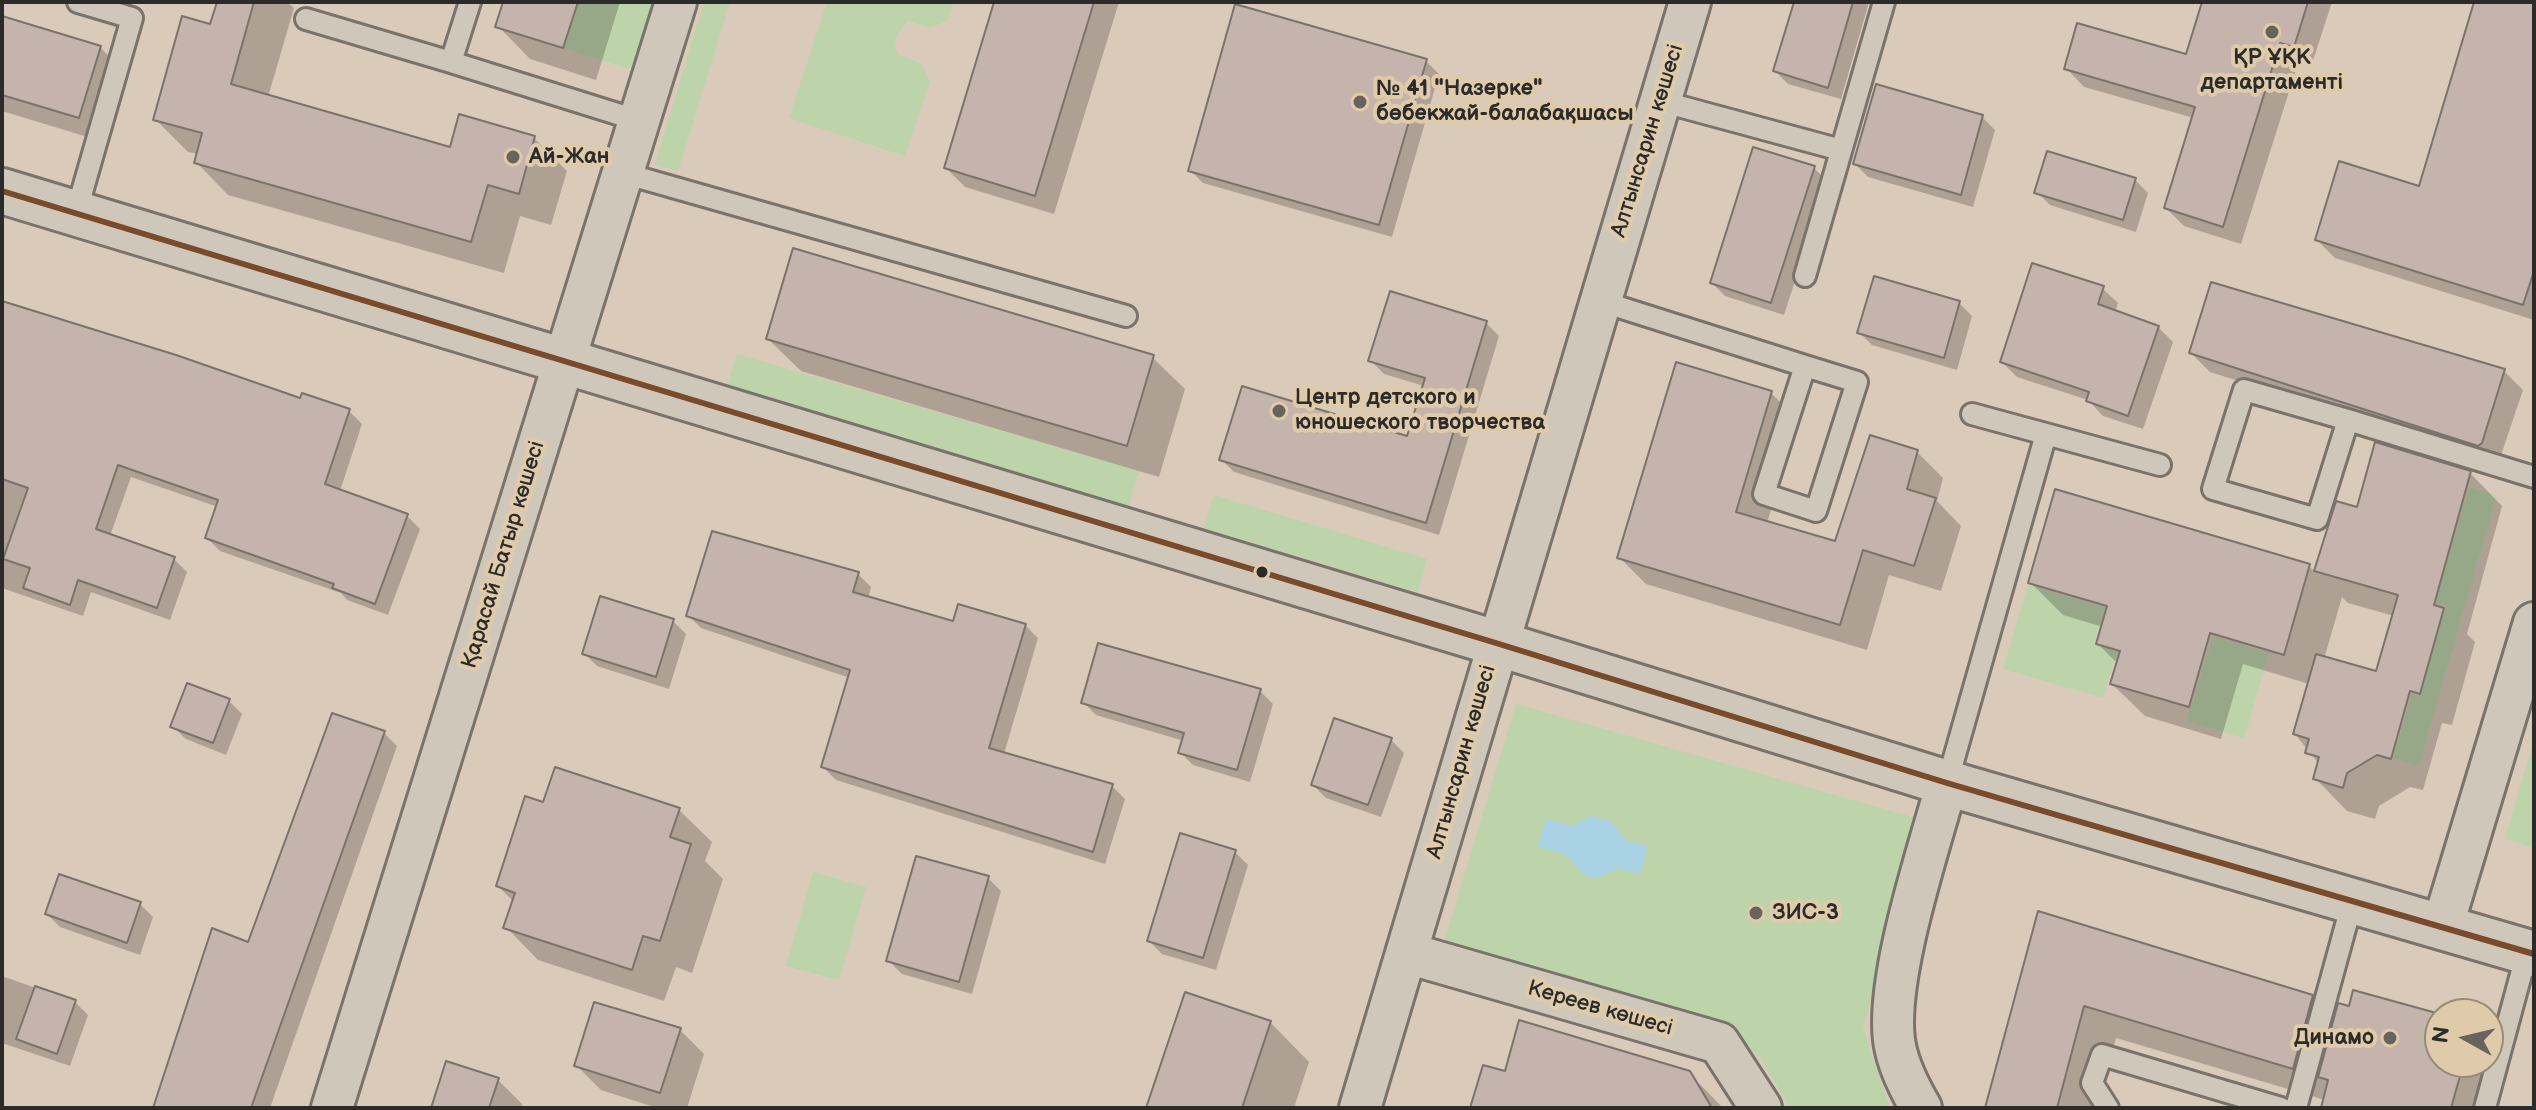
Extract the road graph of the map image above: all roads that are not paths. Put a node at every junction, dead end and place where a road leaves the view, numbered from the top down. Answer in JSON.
{"nodes":[{"id":1,"x":78,"y":2,"type":"edge"},
{"id":2,"x":470,"y":2,"type":"edge"},
{"id":3,"x":676,"y":2,"type":"edge"},
{"id":4,"x":1690,"y":2,"type":"edge"},
{"id":5,"x":1884,"y":2,"type":"edge"},
{"id":6,"x":306,"y":19,"type":"dead end"},
{"id":7,"x":451,"y":62,"type":"junction"},
{"id":8,"x":1660,"y":101,"type":"junction"},
{"id":9,"x":640,"y":121,"type":"junction"},
{"id":10,"x":1841,"y":150,"type":"junction"},
{"id":11,"x":623,"y":173,"type":"junction"},
{"id":12,"x":2,"y":191,"type":"edge"},
{"id":13,"x":76,"y":213,"type":"junction"},
{"id":14,"x":1805,"y":276,"type":"dead end"},
{"id":15,"x":1600,"y":301,"type":"junction"},
{"id":16,"x":1126,"y":316,"type":"dead end"},
{"id":17,"x":564,"y":363,"type":"junction"},
{"id":18,"x":1805,"y":366,"type":"junction"},
{"id":19,"x":1972,"y":414,"type":"dead end"},
{"id":20,"x":2348,"y":420,"type":"junction"},
{"id":21,"x":2046,"y":434,"type":"junction"},
{"id":22,"x":2160,"y":465,"type":"dead end"},
{"id":23,"x":2534,"y":477,"type":"edge"},
{"id":24,"x":2534,"y":623,"type":"edge"},
{"id":25,"x":1496,"y":643,"type":"junction"},
{"id":26,"x":1947,"y":783,"type":"junction"},
{"id":27,"x":2352,"y":903,"type":"junction"},
{"id":28,"x":2442,"y":928,"type":"junction"},
{"id":29,"x":1407,"y":953,"type":"junction"},
{"id":30,"x":2530,"y":953,"type":"edge"},
{"id":31,"x":332,"y":1108,"type":"edge"},
{"id":32,"x":1360,"y":1108,"type":"edge"},
{"id":33,"x":1761,"y":1108,"type":"edge"},
{"id":34,"x":1921,"y":1108,"type":"edge"},
{"id":35,"x":2108,"y":1108,"type":"edge"},
{"id":36,"x":2281,"y":1108,"type":"edge"},
{"id":37,"x":2296,"y":1108,"type":"edge"},
{"id":38,"x":2485,"y":1108,"type":"edge"}],
"edges":[{"from":1,"to":13,"type":"lane"},
{"from":2,"to":7,"type":"lane"},
{"from":3,"to":9,"type":"street","name":"Қарасай Батыр көшесі"},
{"from":4,"to":8,"type":"street","name":"Алтынсарин көшесі"},
{"from":5,"to":10,"type":"lane"},
{"from":6,"to":7,"type":"lane"},
{"from":7,"to":9,"type":"lane"},
{"from":8,"to":10,"type":"lane"},
{"from":8,"to":15,"type":"street","name":"Алтынсарин көшесі"},
{"from":9,"to":11,"type":"street","name":"Қарасай Батыр көшесі"},
{"from":10,"to":14,"type":"lane"},
{"from":11,"to":16,"type":"lane"},
{"from":11,"to":17,"type":"street","name":"Қарасай Батыр көшесі"},
{"from":12,"to":13,"type":"street"},
{"from":13,"to":17,"type":"street"},
{"from":15,"to":18,"type":"lane"},
{"from":15,"to":25,"type":"street","name":"Алтынсарин көшесі"},
{"from":17,"to":25,"type":"street"},
{"from":17,"to":31,"type":"street","name":"Қарасай Батыр көшесі"},
{"from":18,"to":18,"type":"lane"},
{"from":19,"to":21,"type":"lane"},
{"from":20,"to":20,"type":"lane"},
{"from":20,"to":23,"type":"lane"},
{"from":21,"to":22,"type":"lane"},
{"from":21,"to":26,"type":"lane"},
{"from":24,"to":28,"type":"street"},
{"from":25,"to":26,"type":"street"},
{"from":25,"to":29,"type":"street","name":"Алтынсарин көшесі"},
{"from":26,"to":27,"type":"street"},
{"from":26,"to":34,"type":"street"},
{"from":27,"to":28,"type":"street"},
{"from":27,"to":37,"type":"lane"},
{"from":28,"to":30,"type":"street"},
{"from":29,"to":32,"type":"street","name":"Алтынсарин көшесі"},
{"from":29,"to":33,"type":"street","name":"Кереев көшесі"},
{"from":30,"to":38,"type":"lane"},
{"from":35,"to":36,"type":"lane"}]}
